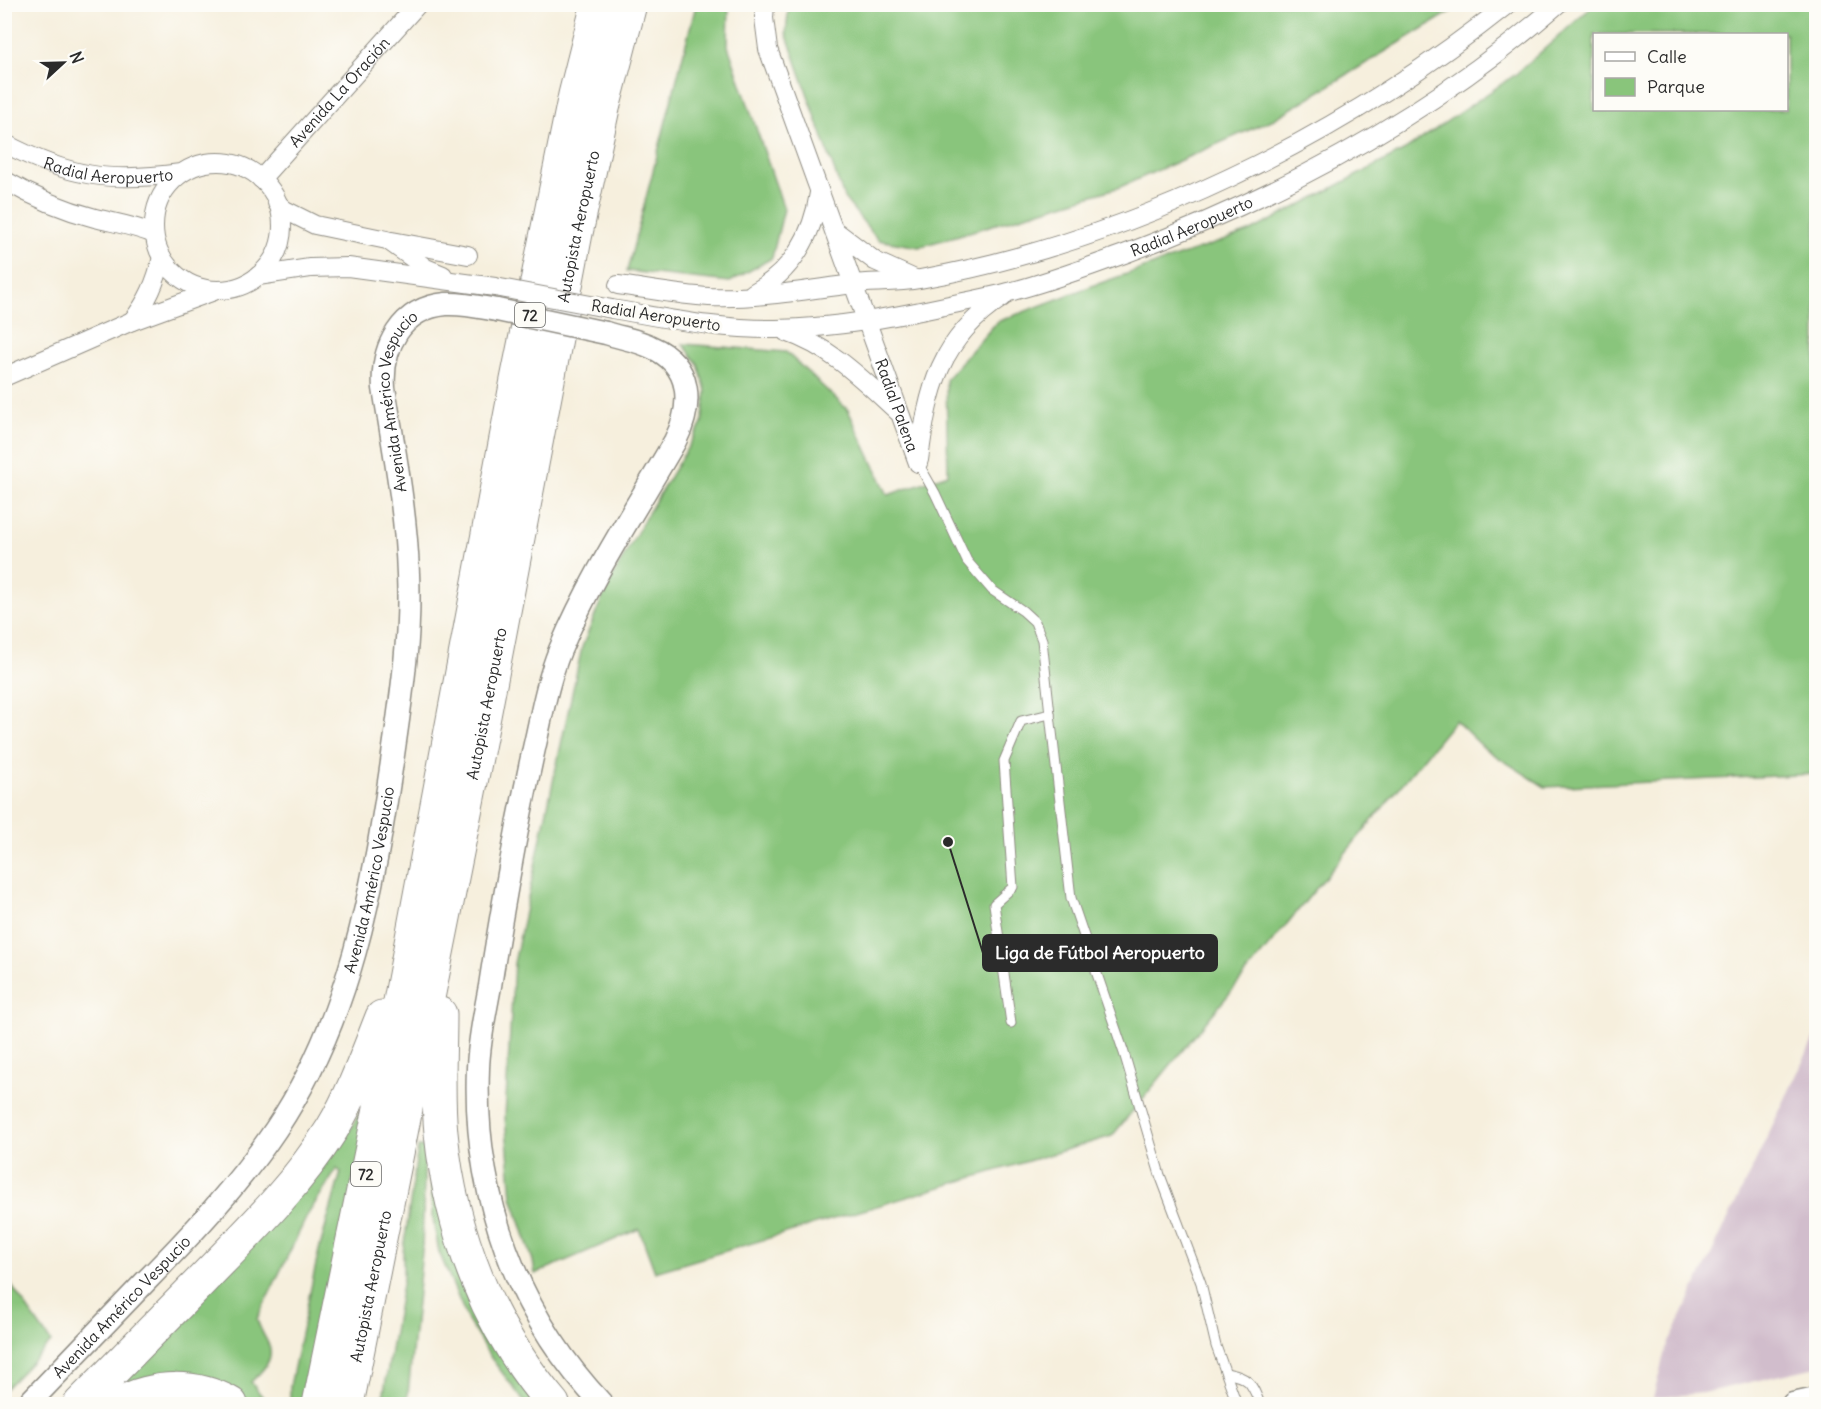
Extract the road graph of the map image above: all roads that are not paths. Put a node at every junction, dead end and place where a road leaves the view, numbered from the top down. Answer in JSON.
{"nodes":[{"id":1,"x":418,"y":4,"type":"edge"},
{"id":2,"x":598,"y":4,"type":"edge"},
{"id":3,"x":630,"y":4,"type":"edge"},
{"id":4,"x":765,"y":4,"type":"edge"},
{"id":5,"x":1508,"y":4,"type":"edge"},
{"id":6,"x":1558,"y":4,"type":"edge"},
{"id":7,"x":4,"y":143,"type":"edge"},
{"id":8,"x":181,"y":173,"type":"junction"},
{"id":9,"x":261,"y":179,"type":"junction"},
{"id":10,"x":4,"y":180,"type":"edge"},
{"id":11,"x":819,"y":190,"type":"junction"},
{"id":12,"x":277,"y":203,"type":"junction"},
{"id":13,"x":834,"y":229,"type":"junction"},
{"id":14,"x":154,"y":234,"type":"junction"},
{"id":15,"x":387,"y":240,"type":"junction"},
{"id":16,"x":468,"y":255,"type":"dead end"},
{"id":17,"x":162,"y":257,"type":"junction"},
{"id":18,"x":258,"y":276,"type":"junction"},
{"id":19,"x":917,"y":279,"type":"junction"},
{"id":20,"x":464,"y":282,"type":"junction"},
{"id":21,"x":853,"y":284,"type":"junction"},
{"id":22,"x":618,"y":285,"type":"dead end"},
{"id":23,"x":216,"y":290,"type":"junction"},
{"id":24,"x":1009,"y":292,"type":"junction"},
{"id":25,"x":749,"y":296,"type":"junction"},
{"id":26,"x":132,"y":321,"type":"junction"},
{"id":27,"x":867,"y":322,"type":"junction"},
{"id":28,"x":777,"y":329,"type":"junction"},
{"id":29,"x":4,"y":377,"type":"edge"},
{"id":30,"x":898,"y":412,"type":"junction"},
{"id":31,"x":918,"y":463,"type":"junction"},
{"id":32,"x":1050,"y":714,"type":"junction"},
{"id":33,"x":424,"y":947,"type":"junction"},
{"id":34,"x":1011,"y":1023,"type":"dead end"},
{"id":35,"x":1226,"y":1373,"type":"junction"},
{"id":36,"x":1816,"y":1399,"type":"edge"},
{"id":37,"x":28,"y":1404,"type":"edge"},
{"id":38,"x":80,"y":1404,"type":"edge"},
{"id":39,"x":119,"y":1404,"type":"edge"},
{"id":40,"x":231,"y":1404,"type":"edge"},
{"id":41,"x":319,"y":1404,"type":"edge"},
{"id":42,"x":347,"y":1404,"type":"edge"},
{"id":43,"x":554,"y":1404,"type":"edge"},
{"id":44,"x":602,"y":1404,"type":"edge"},
{"id":45,"x":1237,"y":1404,"type":"edge"},
{"id":46,"x":1260,"y":1404,"type":"edge"},
{"id":47,"x":1792,"y":1404,"type":"edge"}],
"edges":[{"from":1,"to":9,"type":"street","name":"Avenida La Oración"},
{"from":2,"to":33,"type":"highway","name":"Autopista Aeropuerto","number":"72"},
{"from":3,"to":33,"type":"highway","name":"Autopista Aeropuerto","number":"72"},
{"from":4,"to":11,"type":"street","name":"Radial Palena"},
{"from":5,"to":19,"type":"street","name":"Radial Aeropuerto"},
{"from":6,"to":24,"type":"street","name":"Radial Aeropuerto"},
{"from":7,"to":8,"type":"street","name":"Radial Aeropuerto"},
{"from":8,"to":9,"type":"street"},
{"from":8,"to":14,"type":"street"},
{"from":9,"to":12,"type":"street"},
{"from":10,"to":14,"type":"street"},
{"from":11,"to":13,"type":"street","name":"Radial Palena"},
{"from":11,"to":25,"type":"street"},
{"from":12,"to":15,"type":"street","name":"Radial Aeropuerto"},
{"from":12,"to":18,"type":"street"},
{"from":13,"to":19,"type":"street"},
{"from":13,"to":21,"type":"street","name":"Radial Palena"},
{"from":14,"to":17,"type":"street"},
{"from":15,"to":16,"type":"street","name":"Radial Aeropuerto"},
{"from":15,"to":20,"type":"street","name":"Radial Aeropuerto"},
{"from":17,"to":23,"type":"street"},
{"from":17,"to":26,"type":"street"},
{"from":18,"to":20,"type":"street","name":"Radial Aeropuerto"},
{"from":18,"to":23,"type":"street"},
{"from":19,"to":21,"type":"street","name":"Radial Aeropuerto"},
{"from":20,"to":28,"type":"street","name":"Radial Aeropuerto","bridge":true},
{"from":21,"to":25,"type":"street","name":"Radial Aeropuerto"},
{"from":21,"to":27,"type":"street","name":"Radial Palena"},
{"from":22,"to":25,"type":"street","name":"Radial Aeropuerto"},
{"from":23,"to":26,"type":"street"},
{"from":24,"to":27,"type":"street","name":"Radial Aeropuerto"},
{"from":24,"to":31,"type":"street","name":"Radial Palena"},
{"from":26,"to":29,"type":"street"},
{"from":27,"to":28,"type":"street","name":"Radial Aeropuerto"},
{"from":27,"to":30,"type":"street","name":"Radial Palena"},
{"from":28,"to":30,"type":"street","name":"Radial Aeropuerto"},
{"from":30,"to":31,"type":"street","name":"Radial Palena"},
{"from":31,"to":32,"type":"lane"},
{"from":32,"to":34,"type":"lane"},
{"from":32,"to":35,"type":"lane"},
{"from":33,"to":38,"type":"highway"},
{"from":33,"to":41,"type":"highway","name":"Autopista Aeropuerto","number":"72"},
{"from":33,"to":42,"type":"highway","name":"Autopista Aeropuerto","number":"72"},
{"from":33,"to":43,"type":"highway"},
{"from":35,"to":45,"type":"lane"},
{"from":35,"to":46,"type":"lane"},
{"from":36,"to":47,"type":"street"},
{"from":37,"to":44,"type":"street","name":"Avenida Américo Vespucio","bridge":true},
{"from":39,"to":40,"type":"highway"}]}
